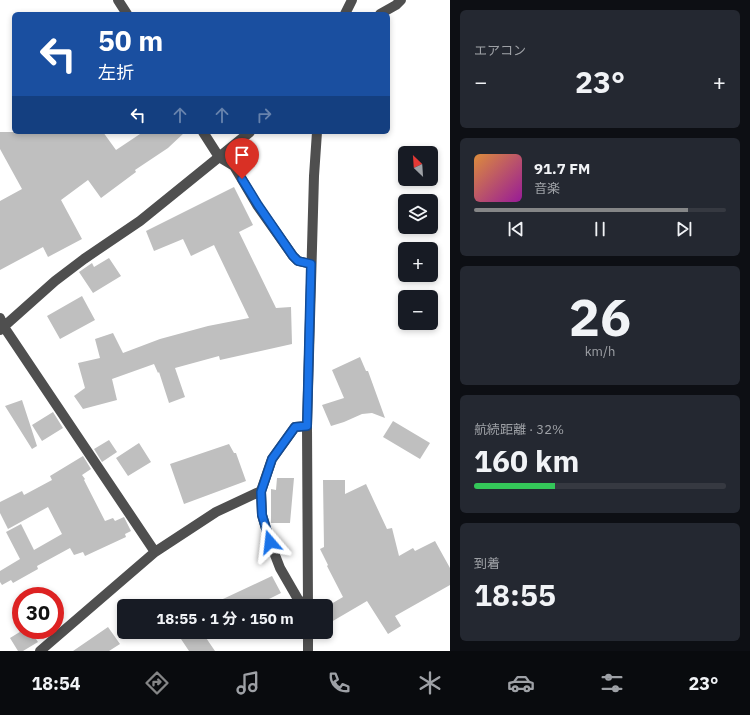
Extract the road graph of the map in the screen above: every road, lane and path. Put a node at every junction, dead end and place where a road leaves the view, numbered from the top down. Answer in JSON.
{"nodes":[{"id":1,"x":118,"y":0,"type":"edge"},
{"id":2,"x":352,"y":0,"type":"edge"},
{"id":3,"x":401,"y":0,"type":"edge"},
{"id":4,"x":126,"y":12,"type":"edge"},
{"id":5,"x":346,"y":12,"type":"edge"},
{"id":6,"x":384,"y":12,"type":"edge"},
{"id":7,"x":204,"y":134,"type":"edge"},
{"id":8,"x":248,"y":134,"type":"edge"},
{"id":9,"x":317,"y":134,"type":"edge"},
{"id":10,"x":219,"y":157,"type":"junction"},
{"id":11,"x":311,"y":264,"type":"junction"},
{"id":12,"x":1,"y":325,"type":"edge"},
{"id":13,"x":307,"y":426,"type":"junction"},
{"id":14,"x":261,"y":492,"type":"junction"},
{"id":15,"x":155,"y":552,"type":"junction"},
{"id":16,"x":298,"y":599,"type":"edge"},
{"id":17,"x":308,"y":599,"type":"edge"},
{"id":18,"x":308,"y":639,"type":"edge"},
{"id":19,"x":40,"y":651,"type":"edge"},
{"id":20,"x":308,"y":651,"type":"edge"}],
"edges":[{"from":1,"to":4,"type":"street"},
{"from":2,"to":5,"type":"street"},
{"from":3,"to":6,"type":"street"},
{"from":7,"to":10,"type":"street"},
{"from":8,"to":10,"type":"street"},
{"from":9,"to":11,"type":"street"},
{"from":10,"to":11,"type":"street"},
{"from":10,"to":12,"type":"street"},
{"from":11,"to":13,"type":"street"},
{"from":12,"to":15,"type":"street"},
{"from":13,"to":14,"type":"street"},
{"from":13,"to":17,"type":"street"},
{"from":14,"to":15,"type":"street"},
{"from":14,"to":16,"type":"street"},
{"from":15,"to":19,"type":"street"},
{"from":18,"to":20,"type":"street"}]}
